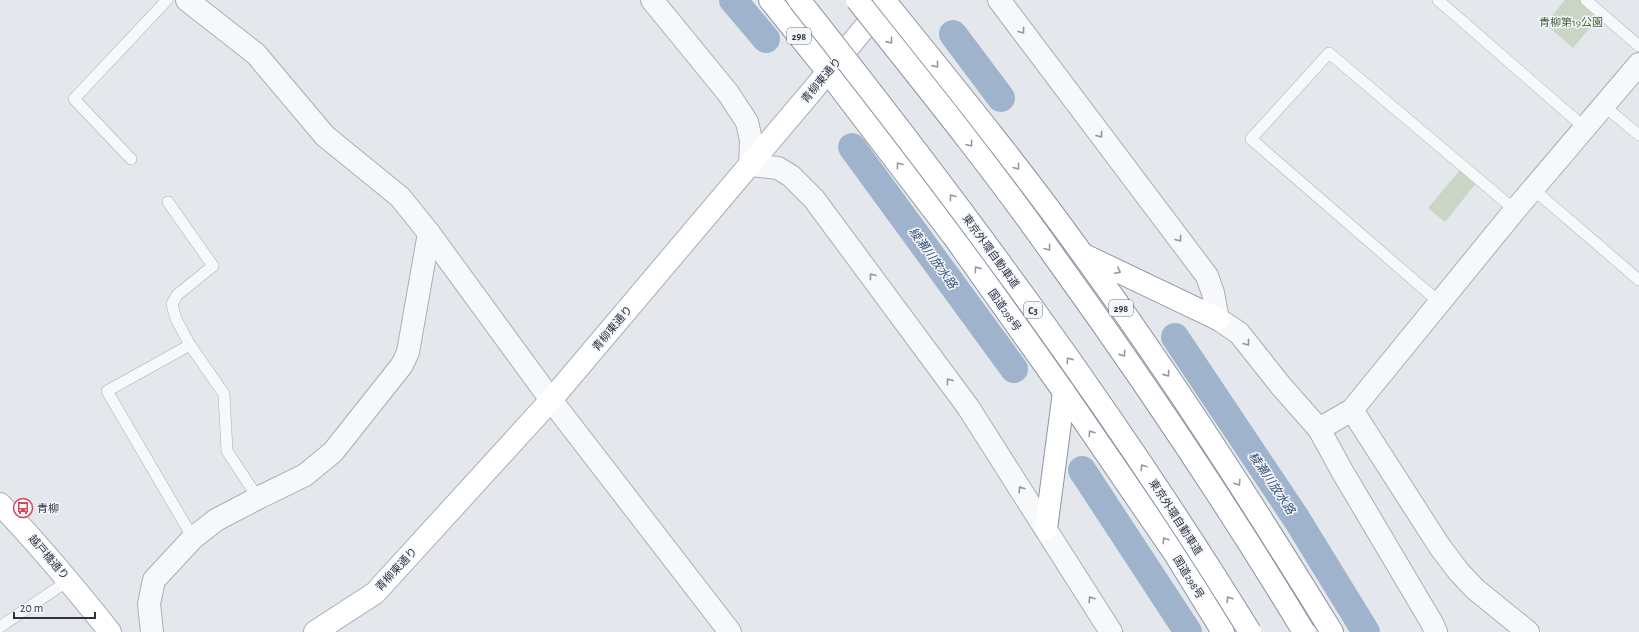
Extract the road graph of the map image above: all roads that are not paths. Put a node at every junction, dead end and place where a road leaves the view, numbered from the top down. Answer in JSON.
{"nodes":[{"id":1,"x":167,"y":0,"type":"edge"},
{"id":2,"x":187,"y":0,"type":"edge"},
{"id":3,"x":652,"y":0,"type":"edge"},
{"id":4,"x":770,"y":0,"type":"edge"},
{"id":5,"x":799,"y":0,"type":"edge"},
{"id":6,"x":857,"y":0,"type":"edge"},
{"id":7,"x":999,"y":0,"type":"edge"},
{"id":8,"x":1438,"y":0,"type":"edge"},
{"id":9,"x":1586,"y":0,"type":"edge"},
{"id":10,"x":886,"y":1,"type":"edge"},
{"id":11,"x":1639,"y":46,"type":"edge"},
{"id":12,"x":1639,"y":64,"type":"edge"},
{"id":13,"x":828,"y":72,"type":"junction"},
{"id":14,"x":1604,"y":106,"type":"junction"},
{"id":15,"x":1584,"y":128,"type":"junction"},
{"id":16,"x":1639,"y":135,"type":"edge"},
{"id":17,"x":131,"y":159,"type":"dead end"},
{"id":18,"x":750,"y":165,"type":"junction"},
{"id":19,"x":1533,"y":189,"type":"junction"},
{"id":20,"x":168,"y":202,"type":"dead end"},
{"id":21,"x":1515,"y":210,"type":"junction"},
{"id":22,"x":429,"y":233,"type":"junction"},
{"id":23,"x":1083,"y":255,"type":"junction"},
{"id":24,"x":1639,"y":280,"type":"edge"},
{"id":25,"x":1439,"y":302,"type":"junction"},
{"id":26,"x":1218,"y":319,"type":"junction"},
{"id":27,"x":190,"y":345,"type":"junction"},
{"id":28,"x":1064,"y":392,"type":"junction"},
{"id":29,"x":551,"y":400,"type":"junction"},
{"id":30,"x":1352,"y":410,"type":"junction"},
{"id":31,"x":1319,"y":429,"type":"junction"},
{"id":32,"x":258,"y":498,"type":"junction"},
{"id":33,"x":0,"y":504,"type":"edge"},
{"id":34,"x":1046,"y":528,"type":"junction"},
{"id":35,"x":193,"y":538,"type":"junction"},
{"id":36,"x":69,"y":580,"type":"junction"},
{"id":37,"x":0,"y":627,"type":"edge"},
{"id":38,"x":110,"y":632,"type":"edge"},
{"id":39,"x":152,"y":632,"type":"edge"},
{"id":40,"x":315,"y":632,"type":"edge"},
{"id":41,"x":730,"y":632,"type":"edge"},
{"id":42,"x":1111,"y":632,"type":"edge"},
{"id":43,"x":1223,"y":632,"type":"edge"},
{"id":44,"x":1250,"y":632,"type":"edge"},
{"id":45,"x":1304,"y":632,"type":"edge"},
{"id":46,"x":1332,"y":632,"type":"edge"},
{"id":47,"x":1436,"y":632,"type":"edge"},
{"id":48,"x":1528,"y":632,"type":"edge"}],
"edges":[{"from":1,"to":17,"type":"lane"},
{"from":2,"to":22,"type":"street"},
{"from":3,"to":18,"type":"street"},
{"from":4,"to":13,"type":"main road","name":"国道298号","number":"298"},
{"from":44,"to":5,"type":"main road","name":"東京外環自動車道","number":"C3","one_way":true,"bridge":true},
{"from":6,"to":45,"type":"main road","one_way":true,"bridge":true},
{"from":7,"to":26,"type":"street","one_way":true},
{"from":8,"to":15,"type":"lane"},
{"from":9,"to":11,"type":"lane"},
{"from":10,"to":13,"type":"main road","name":"青柳東通り"},
{"from":10,"to":23,"type":"main road","number":"298","one_way":true},
{"from":12,"to":14,"type":"street"},
{"from":13,"to":18,"type":"main road","name":"青柳東通り"},
{"from":28,"to":13,"type":"main road","name":"国道298号","number":"298","one_way":true},
{"from":14,"to":15,"type":"street"},
{"from":14,"to":16,"type":"lane"},
{"from":15,"to":19,"type":"street"},
{"from":18,"to":29,"type":"main road","name":"青柳東通り"},
{"from":34,"to":18,"type":"street","one_way":true},
{"from":19,"to":21,"type":"street"},
{"from":19,"to":24,"type":"lane"},
{"from":20,"to":27,"type":"lane"},
{"from":21,"to":25,"type":"street"},
{"from":21,"to":25,"type":"lane"},
{"from":22,"to":29,"type":"street"},
{"from":22,"to":32,"type":"street"},
{"from":23,"to":26,"type":"main road","one_way":true},
{"from":23,"to":46,"type":"main road","number":"298","one_way":true},
{"from":25,"to":30,"type":"street"},
{"from":26,"to":31,"type":"street","one_way":true},
{"from":27,"to":32,"type":"lane"},
{"from":27,"to":35,"type":"lane"},
{"from":28,"to":34,"type":"main road"},
{"from":43,"to":28,"type":"main road","name":"国道298号","number":"298","one_way":true},
{"from":29,"to":40,"type":"main road","name":"青柳東通り"},
{"from":29,"to":41,"type":"street"},
{"from":30,"to":31,"type":"street"},
{"from":30,"to":48,"type":"street"},
{"from":31,"to":47,"type":"street"},
{"from":32,"to":35,"type":"street"},
{"from":33,"to":36,"type":"main road","name":"越戸橋通り"},
{"from":42,"to":34,"type":"street","one_way":true},
{"from":35,"to":39,"type":"street"},
{"from":36,"to":37,"type":"lane"},
{"from":36,"to":38,"type":"main road","name":"越戸橋通り"}]}
